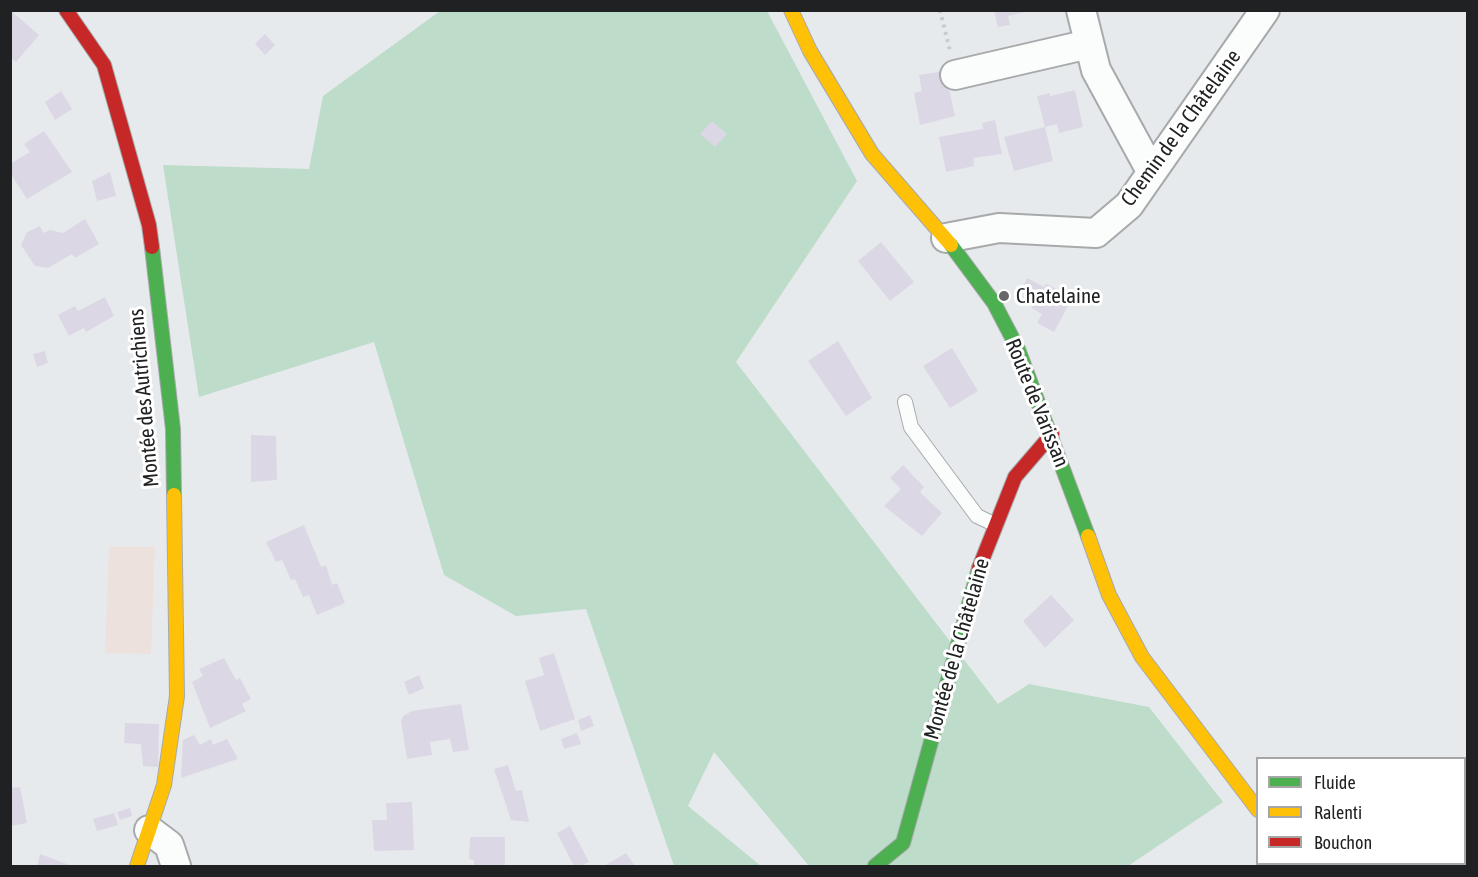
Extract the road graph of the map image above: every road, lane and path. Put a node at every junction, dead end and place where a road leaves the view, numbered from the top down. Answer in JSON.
{"nodes":[{"id":1,"x":66,"y":10,"type":"edge"},
{"id":2,"x":791,"y":10,"type":"edge"},
{"id":3,"x":940,"y":10,"type":"edge"},
{"id":4,"x":1081,"y":10,"type":"edge"},
{"id":5,"x":1265,"y":10,"type":"edge"},
{"id":6,"x":1089,"y":44,"type":"junction"},
{"id":7,"x":955,"y":75,"type":"joint"},
{"id":8,"x":1151,"y":171,"type":"junction"},
{"id":9,"x":946,"y":238,"type":"junction"},
{"id":10,"x":905,"y":402,"type":"dead end"},
{"id":11,"x":1052,"y":434,"type":"junction"},
{"id":12,"x":996,"y":525,"type":"junction"},
{"id":13,"x":1256,"y":809,"type":"edge"},
{"id":14,"x":149,"y":830,"type":"junction"},
{"id":15,"x":137,"y":867,"type":"edge"},
{"id":16,"x":176,"y":867,"type":"edge"},
{"id":17,"x":874,"y":867,"type":"edge"}],
"edges":[{"from":1,"to":14,"type":"street","name":"Montée des Autrichiens"},
{"from":2,"to":9,"type":"street","name":"Route de Varissan"},
{"from":3,"to":7,"type":"path"},
{"from":4,"to":6,"type":"street"},
{"from":5,"to":8,"type":"street","name":"Chemin de la Châtelaine"},
{"from":6,"to":7,"type":"street"},
{"from":6,"to":8,"type":"street"},
{"from":8,"to":9,"type":"street","name":"Chemin de la Châtelaine"},
{"from":9,"to":11,"type":"street","name":"Route de Varissan"},
{"from":10,"to":12,"type":"lane"},
{"from":11,"to":12,"type":"street","name":"Montée de la Châtelaine"},
{"from":11,"to":13,"type":"street","name":"Route de Varissan"},
{"from":12,"to":17,"type":"street","name":"Montée de la Châtelaine"},
{"from":14,"to":15,"type":"street","name":"Montée des Autrichiens"},
{"from":14,"to":16,"type":"street"}]}
